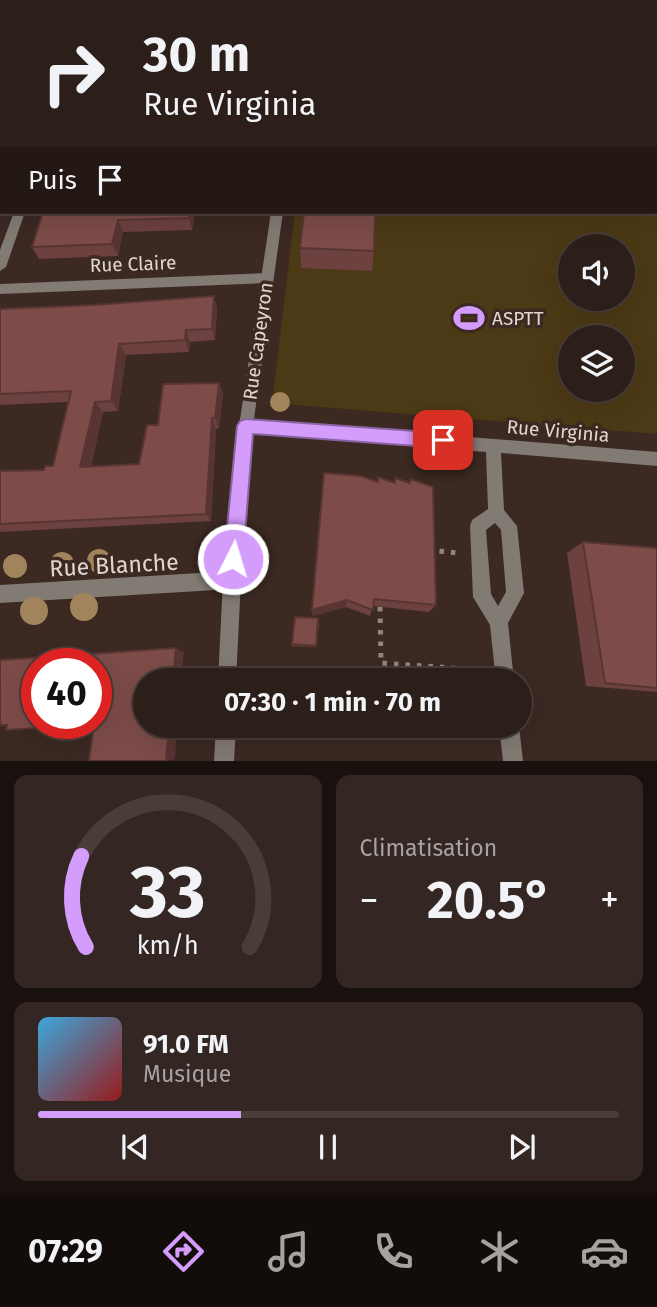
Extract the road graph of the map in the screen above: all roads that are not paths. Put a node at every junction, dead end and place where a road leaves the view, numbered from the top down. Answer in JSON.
{"nodes":[{"id":1,"x":18,"y":214,"type":"edge"},
{"id":2,"x":277,"y":214,"type":"edge"},
{"id":3,"x":0,"y":267,"type":"edge"},
{"id":4,"x":267,"y":278,"type":"junction"},
{"id":5,"x":0,"y":289,"type":"edge"},
{"id":6,"x":246,"y":426,"type":"junction"},
{"id":7,"x":493,"y":445,"type":"junction"},
{"id":8,"x":657,"y":459,"type":"edge"},
{"id":9,"x":496,"y":513,"type":"junction"},
{"id":10,"x":232,"y":580,"type":"junction"},
{"id":11,"x":0,"y":594,"type":"edge"},
{"id":12,"x":499,"y":622,"type":"junction"},
{"id":13,"x":228,"y":668,"type":"edge"},
{"id":14,"x":504,"y":668,"type":"edge"},
{"id":15,"x":225,"y":738,"type":"edge"},
{"id":16,"x":510,"y":738,"type":"edge"},
{"id":17,"x":224,"y":761,"type":"edge"},
{"id":18,"x":513,"y":761,"type":"edge"}],
"edges":[{"from":1,"to":3,"type":"street"},
{"from":2,"to":4,"type":"street","name":"Rue Capeyron"},
{"from":4,"to":5,"type":"street","name":"Rue Claire"},
{"from":4,"to":6,"type":"street","name":"Rue Capeyron"},
{"from":6,"to":7,"type":"street","name":"Rue Virginia"},
{"from":6,"to":10,"type":"street","name":"Rue Capeyron"},
{"from":7,"to":8,"type":"street","name":"Rue Virginia"},
{"from":7,"to":9,"type":"street"},
{"from":9,"to":12,"type":"street"},
{"from":9,"to":12,"type":"street"},
{"from":10,"to":11,"type":"street","name":"Rue Blanche"},
{"from":10,"to":13,"type":"street","name":"Rue Capeyron"},
{"from":12,"to":14,"type":"street"},
{"from":15,"to":17,"type":"street"},
{"from":16,"to":18,"type":"street"}]}
